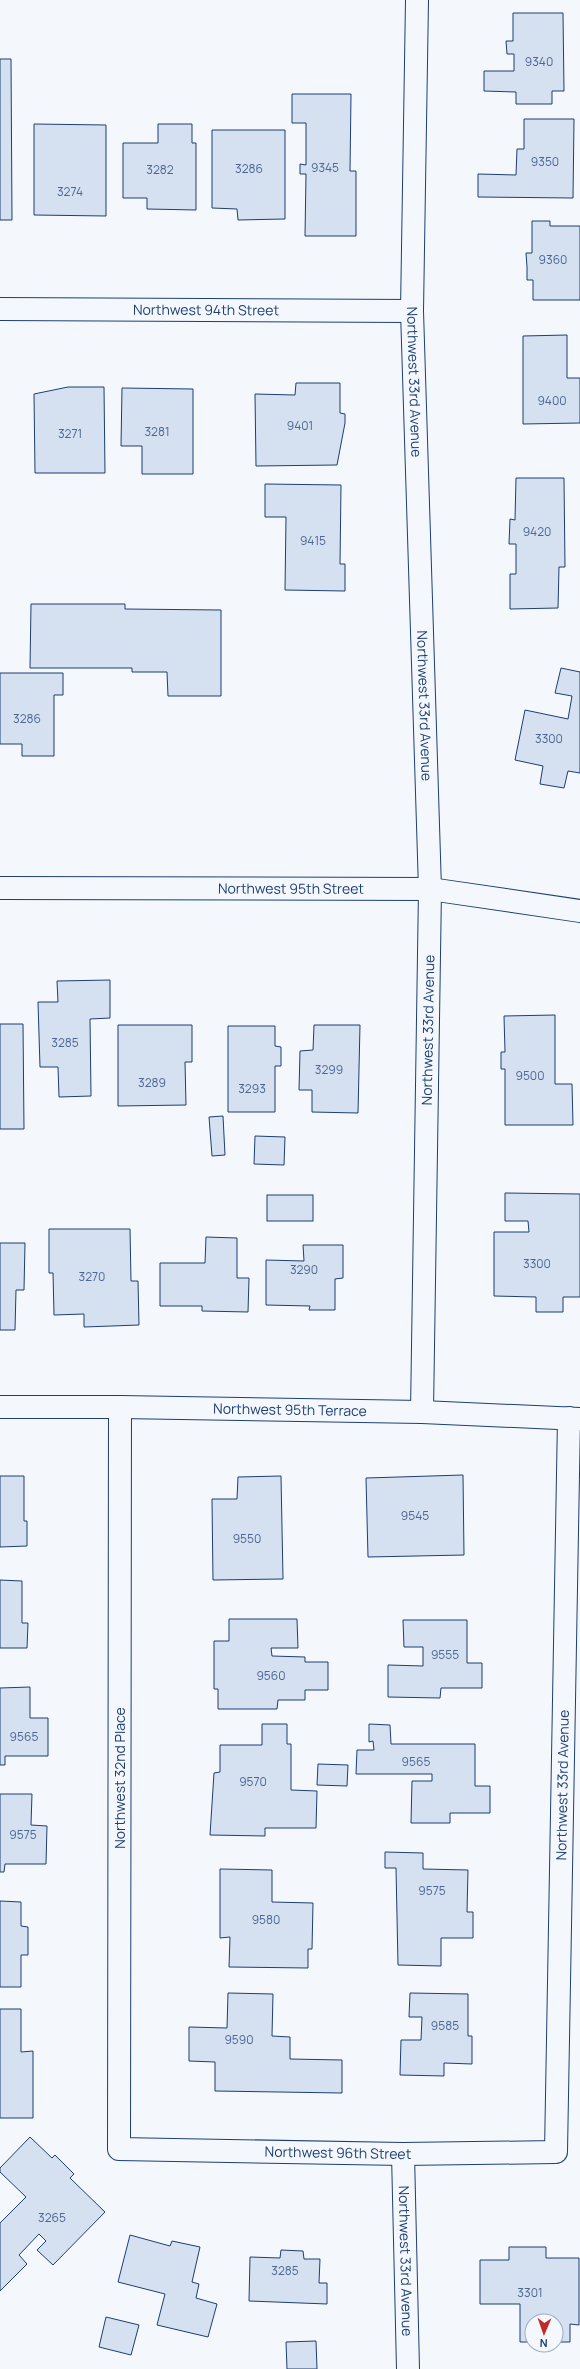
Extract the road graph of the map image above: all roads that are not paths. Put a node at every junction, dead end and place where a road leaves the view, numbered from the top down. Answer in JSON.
{"nodes":[{"id":1,"x":417,"y":0,"type":"edge"},
{"id":2,"x":0,"y":309,"type":"edge"},
{"id":3,"x":412,"y":311,"type":"junction"},
{"id":4,"x":0,"y":888,"type":"edge"},
{"id":5,"x":430,"y":889,"type":"junction"},
{"id":6,"x":580,"y":911,"type":"edge"},
{"id":7,"x":0,"y":1407,"type":"edge"},
{"id":8,"x":120,"y":1407,"type":"junction"},
{"id":9,"x":422,"y":1412,"type":"junction"},
{"id":10,"x":574,"y":1418,"type":"edge"},
{"id":11,"x":119,"y":2149,"type":"joint"},
{"id":12,"x":556,"y":2152,"type":"joint"},
{"id":13,"x":403,"y":2154,"type":"junction"},
{"id":14,"x":408,"y":2369,"type":"edge"}],
"edges":[{"from":1,"to":3,"type":"street","name":"Northwest 33rd Avenue"},
{"from":2,"to":3,"type":"street","name":"Northwest 94th Street"},
{"from":3,"to":5,"type":"street","name":"Northwest 33rd Avenue"},
{"from":4,"to":5,"type":"street","name":"Northwest 95th Street"},
{"from":5,"to":6,"type":"street","name":"Northwest 95th Street"},
{"from":5,"to":9,"type":"street","name":"Northwest 33rd Avenue"},
{"from":7,"to":8,"type":"street","name":"Northwest 95th Terrace"},
{"from":8,"to":9,"type":"street","name":"Northwest 95th Terrace"},
{"from":8,"to":11,"type":"street","name":"Northwest 32nd Place"},
{"from":9,"to":10,"type":"street","name":"Northwest 95th Terrace"},
{"from":10,"to":12,"type":"street","name":"Northwest 33rd Avenue"},
{"from":11,"to":13,"type":"street","name":"Northwest 96th Street"},
{"from":12,"to":13,"type":"street","name":"Northwest 96th Street"},
{"from":13,"to":14,"type":"street","name":"Northwest 33rd Avenue"}]}
